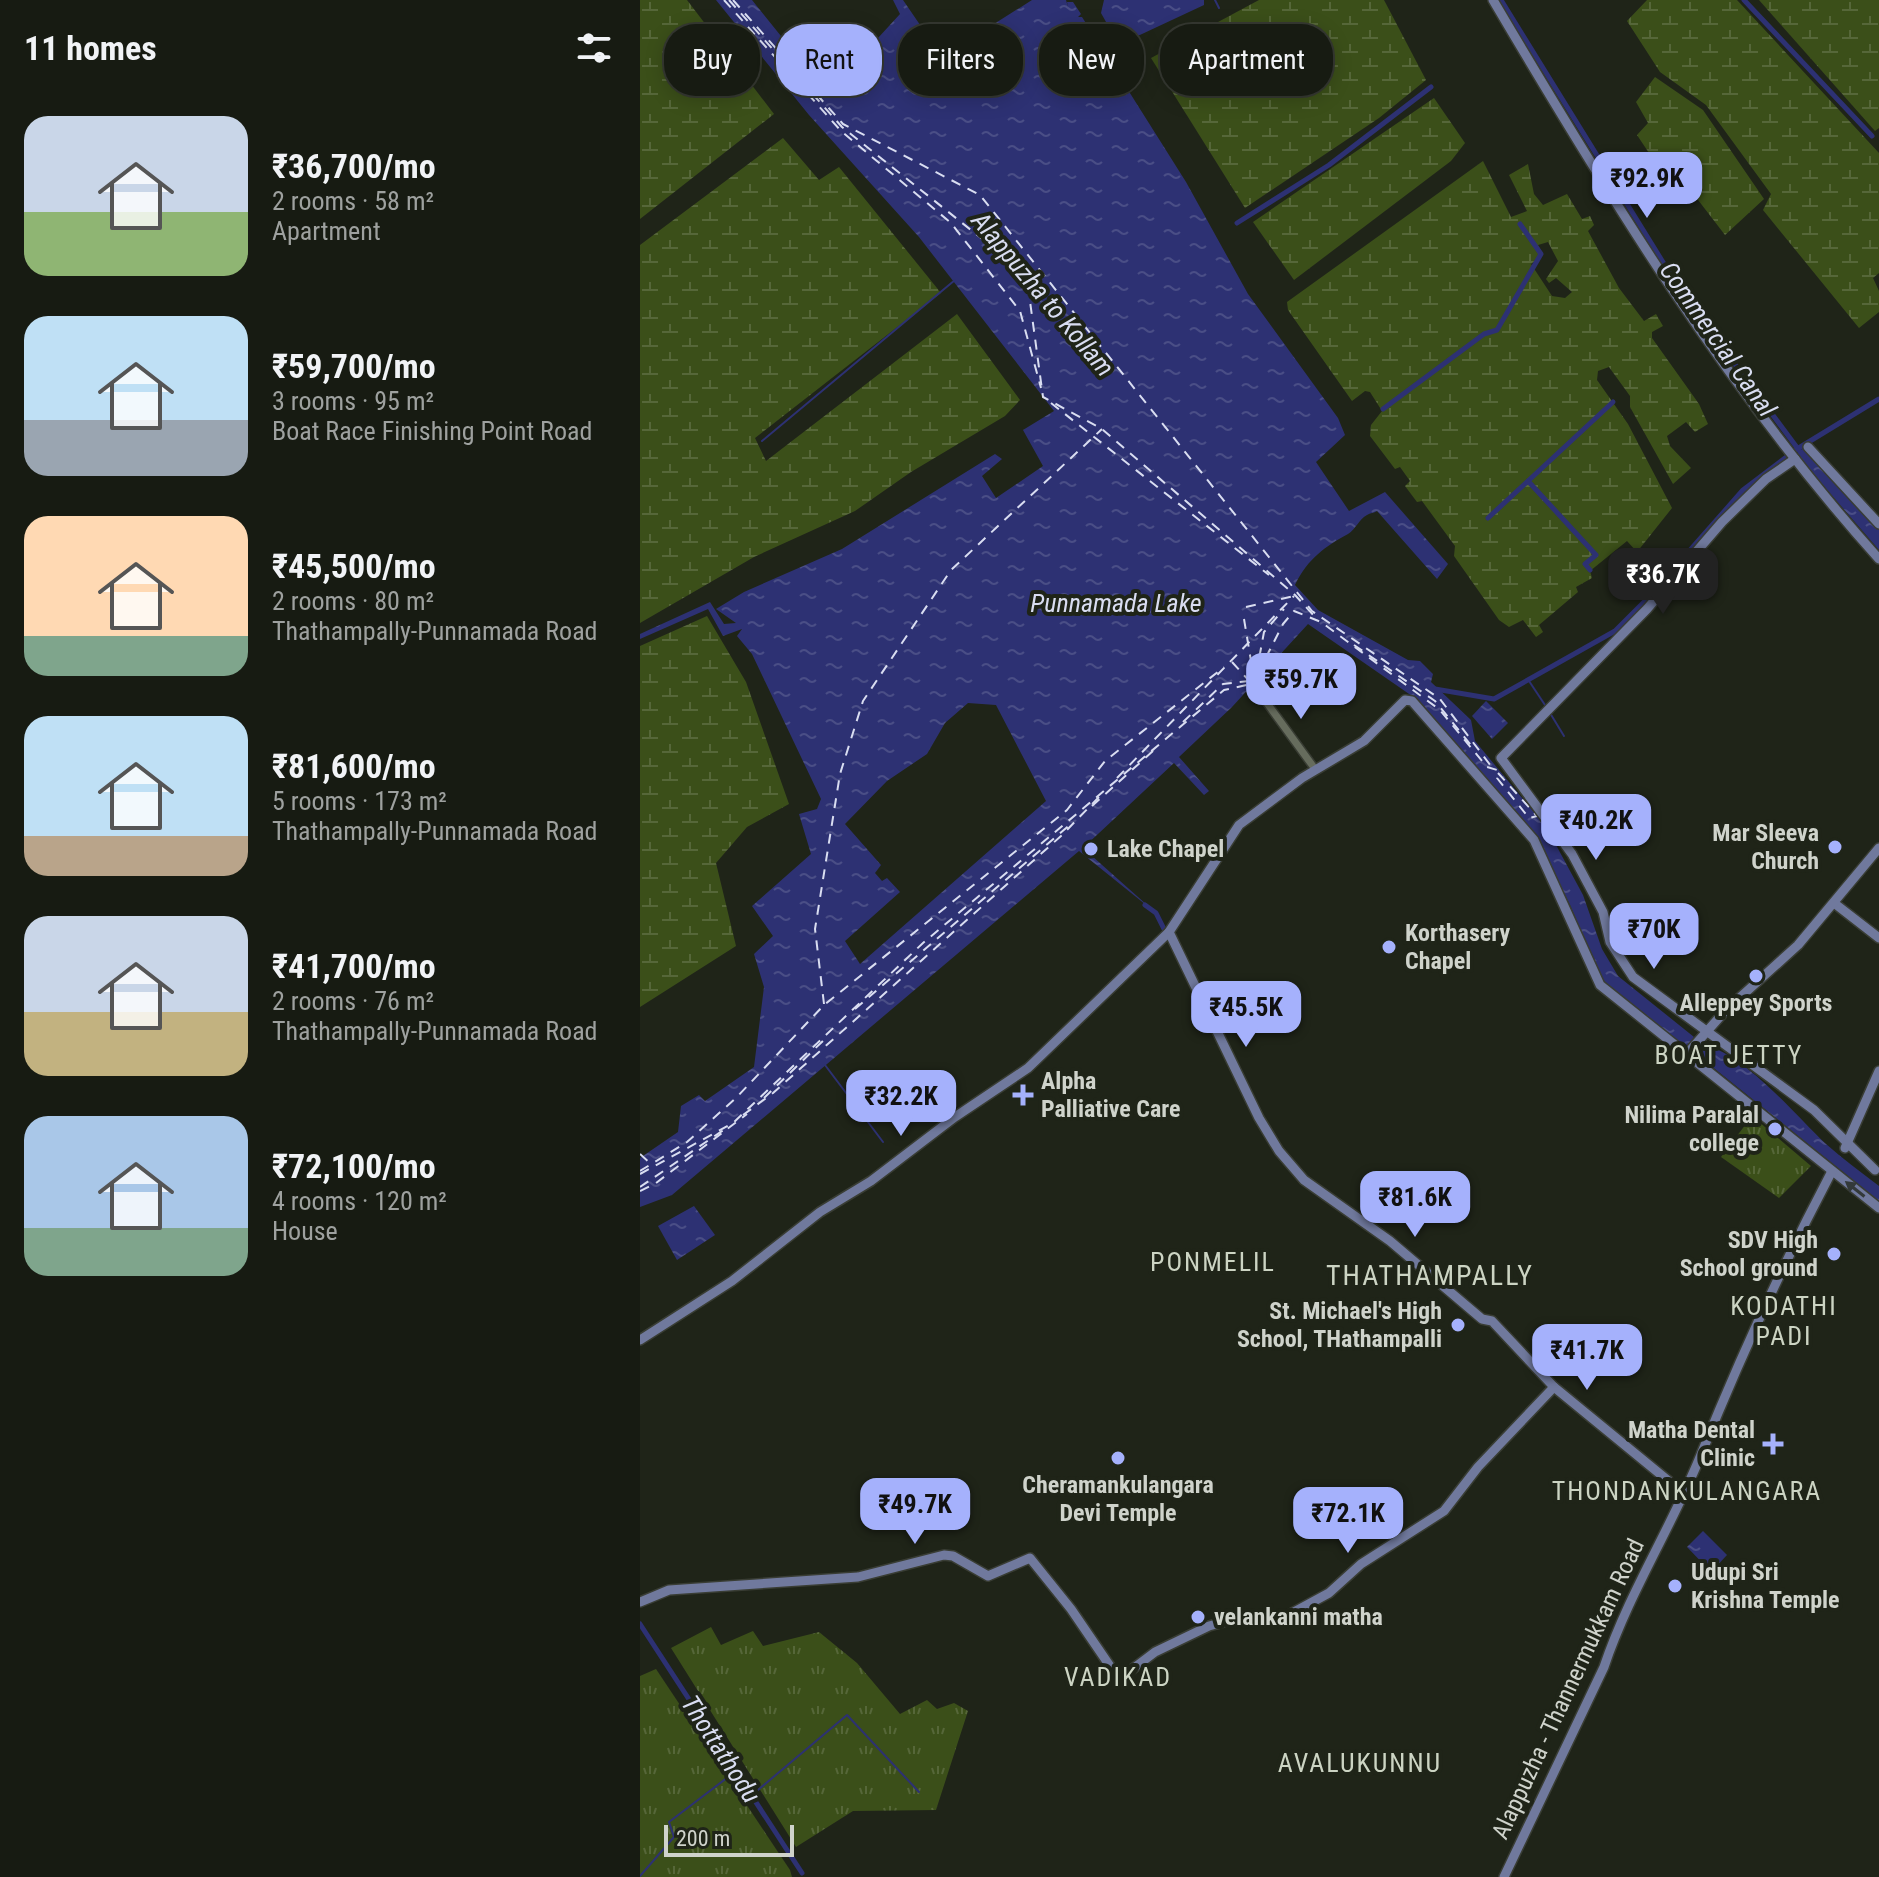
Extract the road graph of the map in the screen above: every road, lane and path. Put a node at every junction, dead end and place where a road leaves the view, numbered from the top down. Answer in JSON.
{"nodes":[{"id":1,"x":1493,"y":0,"type":"edge"},
{"id":2,"x":1806,"y":445,"type":"dead end"},
{"id":3,"x":1792,"y":454,"type":"junction"},
{"id":4,"x":1879,"y":524,"type":"edge"},
{"id":5,"x":1879,"y":559,"type":"edge"},
{"id":6,"x":1256,"y":688,"type":"dead end"},
{"id":7,"x":1315,"y":769,"type":"junction"},
{"id":8,"x":1879,"y":848,"type":"edge"},
{"id":9,"x":1834,"y":903,"type":"junction"},
{"id":10,"x":1168,"y":934,"type":"junction"},
{"id":11,"x":1879,"y":938,"type":"edge"},
{"id":12,"x":1708,"y":1030,"type":"junction"},
{"id":13,"x":1686,"y":1055,"type":"junction"},
{"id":14,"x":1879,"y":1071,"type":"edge"},
{"id":15,"x":1845,"y":1144,"type":"junction"},
{"id":16,"x":1832,"y":1171,"type":"junction"},
{"id":17,"x":1877,"y":1172,"type":"edge"},
{"id":18,"x":1879,"y":1208,"type":"edge"},
{"id":19,"x":640,"y":1340,"type":"edge"},
{"id":20,"x":1554,"y":1387,"type":"junction"},
{"id":21,"x":1682,"y":1492,"type":"junction"},
{"id":22,"x":640,"y":1602,"type":"edge"},
{"id":23,"x":1504,"y":1877,"type":"edge"}],
"edges":[{"from":1,"to":3,"type":"main road"},
{"from":2,"to":4,"type":"main road"},
{"from":3,"to":5,"type":"main road"},
{"from":3,"to":12,"type":"main road"},
{"from":6,"to":7,"type":"street"},
{"from":7,"to":10,"type":"main road"},
{"from":7,"to":13,"type":"main road"},
{"from":8,"to":9,"type":"main road"},
{"from":9,"to":11,"type":"main road"},
{"from":9,"to":12,"type":"main road"},
{"from":10,"to":19,"type":"main road"},
{"from":10,"to":20,"type":"main road"},
{"from":12,"to":13,"type":"main road"},
{"from":12,"to":15,"type":"main road"},
{"from":13,"to":16,"type":"main road"},
{"from":14,"to":15,"type":"main road"},
{"from":15,"to":17,"type":"main road"},
{"from":18,"to":16,"type":"main road","one_way":true},
{"from":16,"to":21,"type":"main road","name":"Alappuzha - Thannermukkam Road"},
{"from":20,"to":21,"type":"main road"},
{"from":20,"to":22,"type":"main road"},
{"from":21,"to":23,"type":"main road","name":"Alappuzha - Thannermukkam Road"}]}
